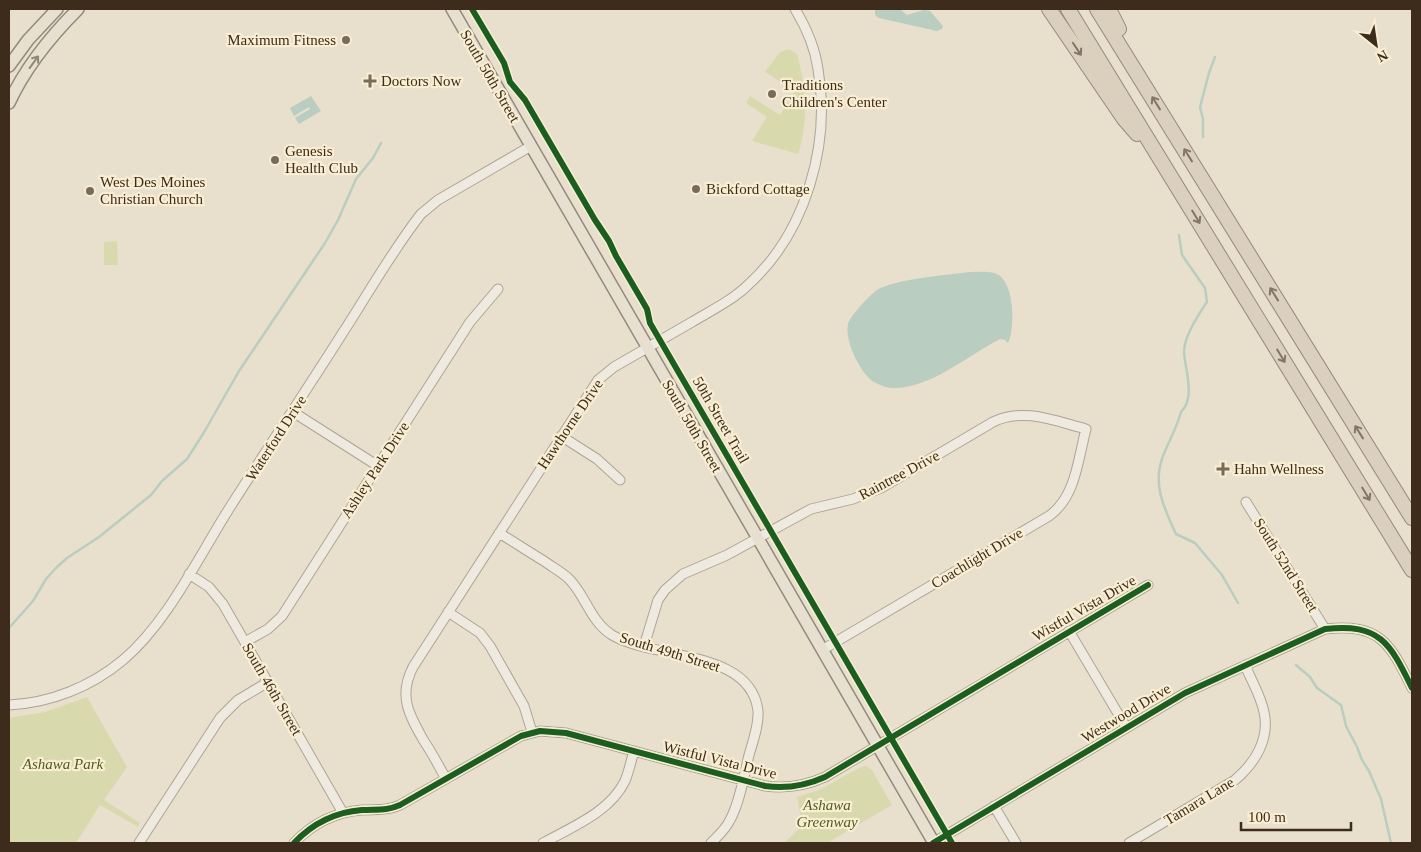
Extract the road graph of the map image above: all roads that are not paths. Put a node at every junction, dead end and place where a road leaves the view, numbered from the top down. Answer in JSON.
{"nodes":[{"id":1,"x":57,"y":9,"type":"edge"},
{"id":2,"x":78,"y":9,"type":"edge"},
{"id":3,"x":452,"y":9,"type":"edge"},
{"id":4,"x":795,"y":9,"type":"edge"},
{"id":5,"x":1050,"y":9,"type":"edge"},
{"id":6,"x":1068,"y":9,"type":"edge"},
{"id":7,"x":1097,"y":9,"type":"edge"},
{"id":8,"x":1109,"y":9,"type":"edge"},
{"id":9,"x":9,"y":66,"type":"edge"},
{"id":10,"x":1139,"y":76,"type":"junction"},
{"id":11,"x":9,"y":103,"type":"edge"},
{"id":12,"x":531,"y":146,"type":"junction"},
{"id":13,"x":1171,"y":176,"type":"junction"},
{"id":14,"x":498,"y":289,"type":"dead end"},
{"id":15,"x":647,"y":348,"type":"junction"},
{"id":16,"x":293,"y":412,"type":"junction"},
{"id":17,"x":1086,"y":429,"type":"joint"},
{"id":18,"x":561,"y":436,"type":"junction"},
{"id":19,"x":378,"y":466,"type":"junction"},
{"id":20,"x":620,"y":480,"type":"dead end"},
{"id":21,"x":1246,"y":502,"type":"dead end"},
{"id":22,"x":1412,"y":518,"type":"edge"},
{"id":23,"x":499,"y":533,"type":"junction"},
{"id":24,"x":758,"y":539,"type":"junction"},
{"id":25,"x":1412,"y":570,"type":"edge"},
{"id":26,"x":189,"y":574,"type":"junction"},
{"id":27,"x":1148,"y":585,"type":"dead end"},
{"id":28,"x":448,"y":612,"type":"junction"},
{"id":29,"x":1325,"y":629,"type":"junction"},
{"id":30,"x":1069,"y":631,"type":"junction"},
{"id":31,"x":245,"y":642,"type":"junction"},
{"id":32,"x":644,"y":646,"type":"junction"},
{"id":33,"x":822,"y":650,"type":"junction"},
{"id":34,"x":1245,"y":665,"type":"junction"},
{"id":35,"x":268,"y":682,"type":"junction"},
{"id":36,"x":1412,"y":688,"type":"edge"},
{"id":37,"x":9,"y":705,"type":"edge"},
{"id":38,"x":1126,"y":727,"type":"junction"},
{"id":39,"x":532,"y":732,"type":"junction"},
{"id":40,"x":877,"y":745,"type":"junction"},
{"id":41,"x":634,"y":751,"type":"junction"},
{"id":42,"x":446,"y":778,"type":"junction"},
{"id":43,"x":743,"y":780,"type":"junction"},
{"id":44,"x":994,"y":806,"type":"junction"},
{"id":45,"x":343,"y":813,"type":"junction"},
{"id":46,"x":139,"y":843,"type":"edge"},
{"id":47,"x":294,"y":843,"type":"edge"},
{"id":48,"x":543,"y":843,"type":"edge"},
{"id":49,"x":711,"y":843,"type":"edge"},
{"id":50,"x":934,"y":843,"type":"edge"},
{"id":51,"x":1016,"y":843,"type":"edge"},
{"id":52,"x":1129,"y":843,"type":"edge"}],
"edges":[{"from":1,"to":9,"type":"main road"},
{"from":11,"to":2,"type":"main road","one_way":true},
{"from":3,"to":12,"type":"main road","name":"South 50th Street"},
{"from":4,"to":15,"type":"street","name":"Hawthorne Drive"},
{"from":5,"to":13,"type":"highway","one_way":true},
{"from":6,"to":13,"type":"highway"},
{"from":7,"to":10,"type":"highway"},
{"from":8,"to":10,"type":"highway"},
{"from":22,"to":10,"type":"highway","one_way":true},
{"from":12,"to":15,"type":"main road","name":"South 50th Street"},
{"from":12,"to":16,"type":"street","name":"Waterford Drive"},
{"from":13,"to":25,"type":"highway","one_way":true},
{"from":14,"to":19,"type":"street","name":"Ashley Park Drive"},
{"from":15,"to":18,"type":"street","name":"Hawthorne Drive"},
{"from":15,"to":24,"type":"main road","name":"South 50th Street"},
{"from":16,"to":19,"type":"street"},
{"from":16,"to":26,"type":"street","name":"Waterford Drive"},
{"from":17,"to":24,"type":"street","name":"Raintree Drive"},
{"from":17,"to":33,"type":"street","name":"Coachlight Drive"},
{"from":18,"to":20,"type":"street"},
{"from":18,"to":23,"type":"street","name":"Hawthorne Drive"},
{"from":19,"to":31,"type":"street","name":"Ashley Park Drive"},
{"from":21,"to":29,"type":"street","name":"South 52nd Street"},
{"from":23,"to":28,"type":"street","name":"Hawthorne Drive"},
{"from":23,"to":32,"type":"street","name":"South 49th Street"},
{"from":24,"to":32,"type":"street","name":"Raintree Drive"},
{"from":24,"to":33,"type":"main road","name":"South 50th Street"},
{"from":26,"to":31,"type":"street","name":"South 46th Street"},
{"from":26,"to":37,"type":"street","name":"Waterford Drive"},
{"from":27,"to":30,"type":"street","name":"Wistful Vista Drive"},
{"from":28,"to":39,"type":"street"},
{"from":28,"to":42,"type":"street","name":"Hawthorne Drive"},
{"from":29,"to":34,"type":"street","name":"Westwood Drive"},
{"from":29,"to":36,"type":"street","name":"Westwood Drive"},
{"from":30,"to":38,"type":"street"},
{"from":30,"to":40,"type":"street","name":"Wistful Vista Drive"},
{"from":31,"to":35,"type":"street","name":"South 46th Street"},
{"from":32,"to":43,"type":"street","name":"South 49th Street"},
{"from":33,"to":40,"type":"main road","name":"South 50th Street"},
{"from":34,"to":38,"type":"street","name":"Westwood Drive"},
{"from":34,"to":52,"type":"street","name":"Tamara Lane"},
{"from":35,"to":45,"type":"street","name":"South 46th Street"},
{"from":35,"to":46,"type":"street"},
{"from":38,"to":44,"type":"street","name":"Westwood Drive"},
{"from":39,"to":41,"type":"street","name":"Wistful Vista Drive"},
{"from":39,"to":42,"type":"street","name":"Wistful Vista Drive"},
{"from":40,"to":43,"type":"street","name":"Wistful Vista Drive"},
{"from":40,"to":50,"type":"main road","name":"South 50th Street"},
{"from":41,"to":43,"type":"street","name":"Wistful Vista Drive"},
{"from":41,"to":48,"type":"street"},
{"from":42,"to":45,"type":"street","name":"Wistful Vista Drive"},
{"from":43,"to":49,"type":"street","name":"South 49th Street"},
{"from":44,"to":50,"type":"street","name":"Westwood Drive"},
{"from":44,"to":51,"type":"street"},
{"from":45,"to":47,"type":"street","name":"Wistful Vista Drive"}]}
